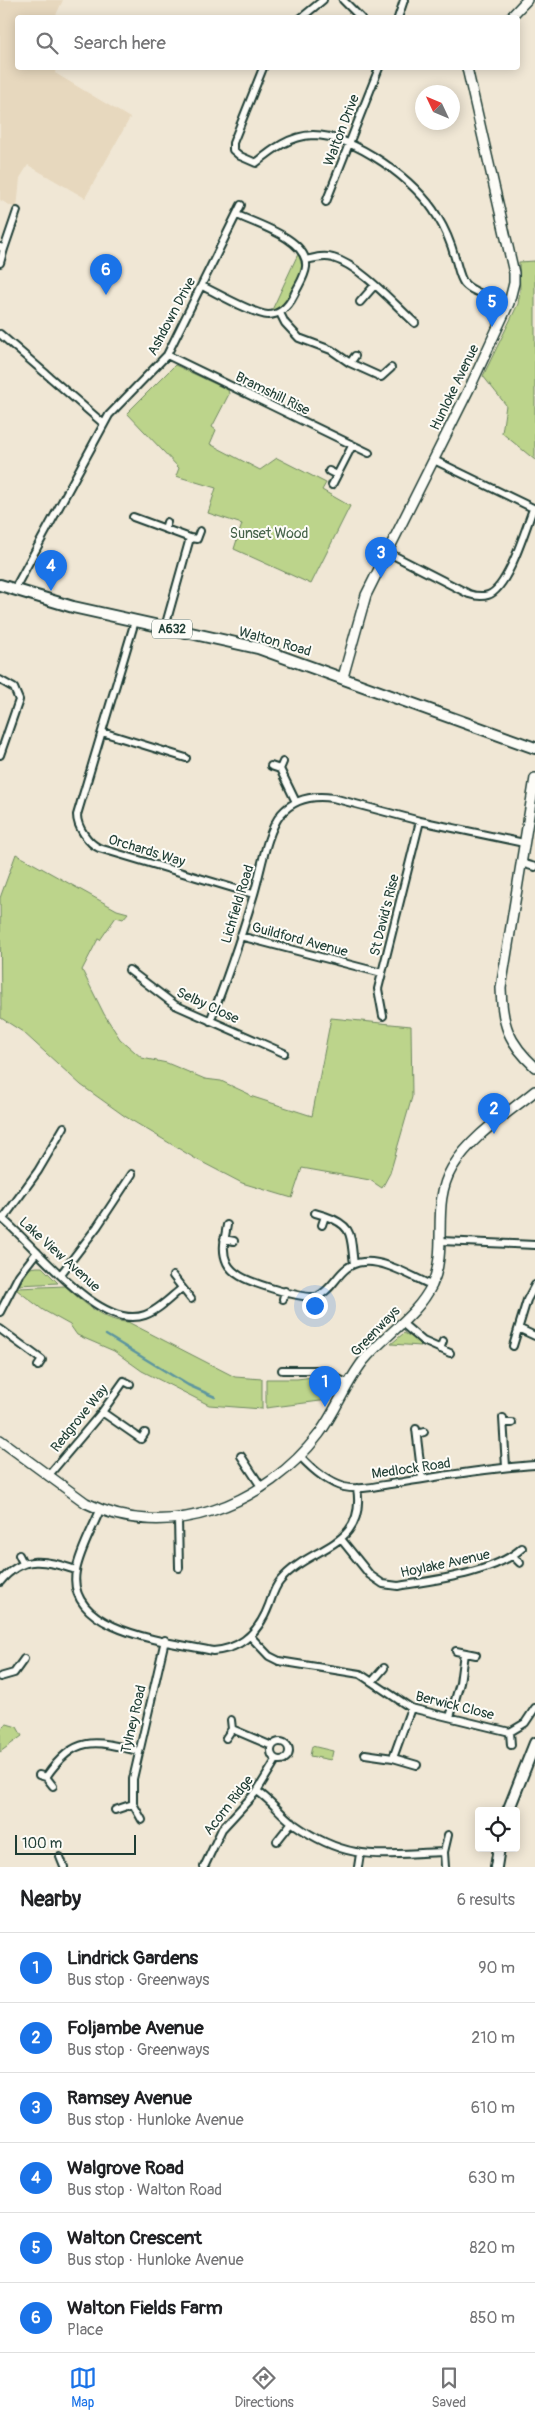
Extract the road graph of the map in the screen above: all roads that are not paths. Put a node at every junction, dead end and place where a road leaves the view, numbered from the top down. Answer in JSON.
{"nodes":[{"id":1,"x":323,"y":0,"type":"edge"},
{"id":2,"x":343,"y":0,"type":"edge"},
{"id":3,"x":404,"y":0,"type":"edge"},
{"id":4,"x":527,"y":0,"type":"edge"},
{"id":5,"x":305,"y":15,"type":"edge"},
{"id":6,"x":358,"y":15,"type":"edge"},
{"id":7,"x":399,"y":15,"type":"edge"},
{"id":8,"x":513,"y":15,"type":"edge"},
{"id":9,"x":263,"y":70,"type":"edge"},
{"id":10,"x":377,"y":70,"type":"edge"},
{"id":11,"x":467,"y":70,"type":"edge"},
{"id":12,"x":348,"y":144,"type":"junction"},
{"id":13,"x":326,"y":202,"type":"dead end"},
{"id":14,"x":241,"y":205,"type":"dead end"},
{"id":15,"x":17,"y":211,"type":"dead end"},
{"id":16,"x":237,"y":215,"type":"junction"},
{"id":17,"x":2,"y":248,"type":"edge"},
{"id":18,"x":306,"y":260,"type":"junction"},
{"id":19,"x":0,"y":264,"type":"edge"},
{"id":20,"x":202,"y":286,"type":"junction"},
{"id":21,"x":374,"y":286,"type":"junction"},
{"id":22,"x":360,"y":302,"type":"dead end"},
{"id":23,"x":509,"y":303,"type":"junction"},
{"id":24,"x":280,"y":312,"type":"junction"},
{"id":25,"x":415,"y":323,"type":"dead end"},
{"id":26,"x":0,"y":334,"type":"edge"},
{"id":27,"x":167,"y":355,"type":"junction"},
{"id":28,"x":355,"y":356,"type":"dead end"},
{"id":29,"x":350,"y":363,"type":"junction"},
{"id":30,"x":390,"y":368,"type":"dead end"},
{"id":31,"x":104,"y":424,"type":"junction"},
{"id":32,"x":352,"y":446,"type":"junction"},
{"id":33,"x":368,"y":453,"type":"dead end"},
{"id":34,"x":434,"y":460,"type":"junction"},
{"id":35,"x":329,"y":471,"type":"dead end"},
{"id":36,"x":336,"y":475,"type":"junction"},
{"id":37,"x":332,"y":485,"type":"dead end"},
{"id":38,"x":534,"y":509,"type":"edge"},
{"id":39,"x":133,"y":518,"type":"dead end"},
{"id":40,"x":168,"y":522,"type":"dead end"},
{"id":41,"x":165,"y":529,"type":"junction"},
{"id":42,"x":200,"y":531,"type":"dead end"},
{"id":43,"x":190,"y":538,"type":"junction"},
{"id":44,"x":387,"y":552,"type":"junction"},
{"id":45,"x":0,"y":585,"type":"edge"},
{"id":46,"x":14,"y":590,"type":"junction"},
{"id":47,"x":134,"y":621,"type":"junction"},
{"id":48,"x":165,"y":627,"type":"junction"},
{"id":49,"x":343,"y":677,"type":"junction"},
{"id":50,"x":0,"y":680,"type":"edge"},
{"id":51,"x":102,"y":732,"type":"junction"},
{"id":52,"x":535,"y":748,"type":"edge"},
{"id":53,"x":0,"y":755,"type":"edge"},
{"id":54,"x":186,"y":758,"type":"dead end"},
{"id":55,"x":284,"y":762,"type":"dead end"},
{"id":56,"x":271,"y":766,"type":"dead end"},
{"id":57,"x":280,"y":769,"type":"junction"},
{"id":58,"x":535,"y":778,"type":"edge"},
{"id":59,"x":296,"y":802,"type":"junction"},
{"id":60,"x":420,"y":821,"type":"junction"},
{"id":61,"x":524,"y":843,"type":"junction"},
{"id":62,"x":521,"y":864,"type":"junction"},
{"id":63,"x":535,"y":867,"type":"edge"},
{"id":64,"x":254,"y":894,"type":"junction"},
{"id":65,"x":240,"y":936,"type":"junction"},
{"id":66,"x":129,"y":970,"type":"dead end"},
{"id":67,"x":382,"y":974,"type":"junction"},
{"id":68,"x":383,"y":1016,"type":"dead end"},
{"id":69,"x":210,"y":1021,"type":"junction"},
{"id":70,"x":284,"y":1052,"type":"dead end"},
{"id":71,"x":535,"y":1067,"type":"edge"},
{"id":72,"x":535,"y":1091,"type":"edge"},
{"id":73,"x":64,"y":1127,"type":"dead end"},
{"id":74,"x":132,"y":1174,"type":"dead end"},
{"id":75,"x":315,"y":1213,"type":"dead end"},
{"id":76,"x":325,"y":1216,"type":"junction"},
{"id":77,"x":1,"y":1218,"type":"edge"},
{"id":78,"x":227,"y":1225,"type":"dead end"},
{"id":79,"x":322,"y":1225,"type":"dead end"},
{"id":80,"x":224,"y":1239,"type":"junction"},
{"id":81,"x":234,"y":1241,"type":"dead end"},
{"id":82,"x":440,"y":1241,"type":"junction"},
{"id":83,"x":535,"y":1245,"type":"edge"},
{"id":84,"x":37,"y":1252,"type":"junction"},
{"id":85,"x":354,"y":1264,"type":"junction"},
{"id":86,"x":61,"y":1274,"type":"junction"},
{"id":87,"x":173,"y":1276,"type":"dead end"},
{"id":88,"x":431,"y":1285,"type":"junction"},
{"id":89,"x":535,"y":1285,"type":"edge"},
{"id":90,"x":182,"y":1288,"type":"junction"},
{"id":91,"x":286,"y":1291,"type":"junction"},
{"id":92,"x":191,"y":1299,"type":"dead end"},
{"id":93,"x":283,"y":1300,"type":"dead end"},
{"id":94,"x":0,"y":1312,"type":"edge"},
{"id":95,"x":402,"y":1323,"type":"junction"},
{"id":96,"x":0,"y":1329,"type":"edge"},
{"id":97,"x":520,"y":1329,"type":"junction"},
{"id":98,"x":535,"y":1336,"type":"edge"},
{"id":99,"x":443,"y":1341,"type":"dead end"},
{"id":100,"x":513,"y":1346,"type":"dead end"},
{"id":101,"x":440,"y":1349,"type":"junction"},
{"id":102,"x":450,"y":1353,"type":"dead end"},
{"id":103,"x":38,"y":1366,"type":"dead end"},
{"id":104,"x":282,"y":1370,"type":"dead end"},
{"id":105,"x":347,"y":1383,"type":"junction"},
{"id":106,"x":130,"y":1384,"type":"dead end"},
{"id":107,"x":102,"y":1412,"type":"junction"},
{"id":108,"x":512,"y":1422,"type":"dead end"},
{"id":109,"x":424,"y":1432,"type":"dead end"},
{"id":110,"x":145,"y":1433,"type":"dead end"},
{"id":111,"x":0,"y":1440,"type":"edge"},
{"id":112,"x":241,"y":1456,"type":"dead end"},
{"id":113,"x":300,"y":1456,"type":"junction"},
{"id":114,"x":535,"y":1465,"type":"edge"},
{"id":115,"x":506,"y":1467,"type":"junction"},
{"id":116,"x":48,"y":1476,"type":"junction"},
{"id":117,"x":422,"y":1479,"type":"junction"},
{"id":118,"x":262,"y":1488,"type":"junction"},
{"id":119,"x":357,"y":1488,"type":"junction"},
{"id":120,"x":100,"y":1510,"type":"junction"},
{"id":121,"x":178,"y":1519,"type":"junction"},
{"id":122,"x":341,"y":1539,"type":"junction"},
{"id":123,"x":522,"y":1548,"type":"dead end"},
{"id":124,"x":19,"y":1554,"type":"dead end"},
{"id":125,"x":513,"y":1556,"type":"junction"},
{"id":126,"x":23,"y":1563,"type":"junction"},
{"id":127,"x":520,"y":1563,"type":"dead end"},
{"id":128,"x":179,"y":1568,"type":"dead end"},
{"id":129,"x":76,"y":1570,"type":"junction"},
{"id":130,"x":0,"y":1582,"type":"edge"},
{"id":131,"x":251,"y":1637,"type":"junction"},
{"id":132,"x":165,"y":1640,"type":"junction"},
{"id":133,"x":456,"y":1651,"type":"dead end"},
{"id":134,"x":464,"y":1653,"type":"junction"},
{"id":135,"x":476,"y":1655,"type":"dead end"},
{"id":136,"x":24,"y":1659,"type":"dead end"},
{"id":137,"x":384,"y":1668,"type":"dead end"},
{"id":138,"x":0,"y":1677,"type":"edge"},
{"id":139,"x":372,"y":1682,"type":"junction"},
{"id":140,"x":410,"y":1708,"type":"junction"},
{"id":141,"x":535,"y":1708,"type":"edge"},
{"id":142,"x":450,"y":1717,"type":"junction"},
{"id":143,"x":231,"y":1720,"type":"dead end"},
{"id":144,"x":232,"y":1729,"type":"junction"},
{"id":145,"x":510,"y":1732,"type":"junction"},
{"id":146,"x":226,"y":1738,"type":"dead end"},
{"id":147,"x":535,"y":1743,"type":"edge"},
{"id":148,"x":511,"y":1745,"type":"dead end"},
{"id":149,"x":272,"y":1746,"type":"junction"},
{"id":150,"x":138,"y":1751,"type":"junction"},
{"id":151,"x":365,"y":1754,"type":"dead end"},
{"id":152,"x":393,"y":1758,"type":"junction"},
{"id":153,"x":276,"y":1760,"type":"junction"},
{"id":154,"x":417,"y":1765,"type":"dead end"},
{"id":155,"x":53,"y":1786,"type":"dead end"},
{"id":156,"x":257,"y":1791,"type":"junction"},
{"id":157,"x":133,"y":1804,"type":"junction"},
{"id":158,"x":510,"y":1807,"type":"edge"},
{"id":159,"x":115,"y":1810,"type":"dead end"},
{"id":160,"x":142,"y":1820,"type":"dead end"},
{"id":161,"x":292,"y":1822,"type":"junction"},
{"id":162,"x":448,"y":1834,"type":"dead end"},
{"id":163,"x":277,"y":1841,"type":"dead end"},
{"id":164,"x":444,"y":1852,"type":"junction"},
{"id":165,"x":498,"y":1852,"type":"edge"},
{"id":166,"x":360,"y":1854,"type":"junction"},
{"id":167,"x":60,"y":1857,"type":"dead end"},
{"id":168,"x":64,"y":1867,"type":"edge"},
{"id":169,"x":204,"y":1867,"type":"edge"},
{"id":170,"x":358,"y":1867,"type":"edge"},
{"id":171,"x":445,"y":1867,"type":"edge"},
{"id":172,"x":496,"y":1867,"type":"edge"}],
"edges":[{"from":1,"to":5,"type":"street"},
{"from":2,"to":6,"type":"street"},
{"from":3,"to":7,"type":"street"},
{"from":4,"to":8,"type":"street"},
{"from":9,"to":12,"type":"street"},
{"from":10,"to":12,"type":"street","name":"Walton Drive"},
{"from":11,"to":23,"type":"street","name":"Hunloke Avenue"},
{"from":12,"to":13,"type":"street","name":"Walton Drive"},
{"from":12,"to":23,"type":"street"},
{"from":14,"to":16,"type":"street","name":"Ashdown Drive"},
{"from":15,"to":17,"type":"street"},
{"from":16,"to":18,"type":"street"},
{"from":16,"to":20,"type":"street","name":"Ashdown Drive"},
{"from":17,"to":19,"type":"street"},
{"from":18,"to":21,"type":"street"},
{"from":18,"to":24,"type":"street"},
{"from":20,"to":24,"type":"street"},
{"from":20,"to":27,"type":"street","name":"Ashdown Drive"},
{"from":21,"to":22,"type":"street"},
{"from":21,"to":25,"type":"street"},
{"from":23,"to":34,"type":"street","name":"Hunloke Avenue"},
{"from":24,"to":29,"type":"street"},
{"from":26,"to":31,"type":"street"},
{"from":27,"to":31,"type":"street","name":"Ashdown Drive"},
{"from":27,"to":32,"type":"street","name":"Bramshill Rise"},
{"from":28,"to":29,"type":"street"},
{"from":29,"to":30,"type":"street"},
{"from":31,"to":46,"type":"street","name":"Ashdown Drive"},
{"from":32,"to":33,"type":"street","name":"Bramshill Rise"},
{"from":32,"to":36,"type":"street"},
{"from":34,"to":38,"type":"street"},
{"from":34,"to":44,"type":"street","name":"Hunloke Avenue"},
{"from":35,"to":36,"type":"street"},
{"from":36,"to":37,"type":"street"},
{"from":38,"to":44,"type":"street"},
{"from":39,"to":41,"type":"street"},
{"from":40,"to":41,"type":"street"},
{"from":41,"to":43,"type":"street"},
{"from":42,"to":43,"type":"street"},
{"from":43,"to":48,"type":"street"},
{"from":44,"to":49,"type":"street","name":"Hunloke Avenue"},
{"from":45,"to":46,"type":"main road","name":"Walton Road","number":"A632"},
{"from":46,"to":47,"type":"main road","name":"Walton Road","number":"A632"},
{"from":47,"to":48,"type":"main road","name":"Walton Road","number":"A632"},
{"from":47,"to":51,"type":"street","name":"Orchards Way"},
{"from":48,"to":49,"type":"main road","name":"Walton Road","number":"A632"},
{"from":49,"to":52,"type":"main road","name":"Walton Road","number":"A632"},
{"from":50,"to":53,"type":"street"},
{"from":51,"to":54,"type":"street"},
{"from":51,"to":64,"type":"street","name":"Orchards Way"},
{"from":55,"to":57,"type":"street"},
{"from":56,"to":57,"type":"street"},
{"from":57,"to":59,"type":"street"},
{"from":58,"to":61,"type":"street"},
{"from":59,"to":60,"type":"street","name":"Lichfield Road"},
{"from":59,"to":64,"type":"street","name":"Lichfield Road"},
{"from":60,"to":61,"type":"street","name":"Lichfield Road"},
{"from":60,"to":67,"type":"street","name":"St David's Rise"},
{"from":61,"to":62,"type":"street"},
{"from":62,"to":63,"type":"street"},
{"from":62,"to":71,"type":"street"},
{"from":64,"to":65,"type":"street","name":"Lichfield Road"},
{"from":65,"to":67,"type":"street","name":"Guildford Avenue"},
{"from":65,"to":69,"type":"street","name":"Lichfield Road"},
{"from":66,"to":69,"type":"street","name":"Selby Close"},
{"from":67,"to":68,"type":"street","name":"St David's Rise"},
{"from":69,"to":70,"type":"street","name":"Selby Close"},
{"from":72,"to":82,"type":"street","name":"Greenways"},
{"from":73,"to":77,"type":"street"},
{"from":74,"to":86,"type":"street"},
{"from":75,"to":76,"type":"street"},
{"from":76,"to":79,"type":"street"},
{"from":76,"to":85,"type":"street"},
{"from":77,"to":84,"type":"street","name":"Lake View Avenue"},
{"from":78,"to":80,"type":"street"},
{"from":80,"to":81,"type":"street"},
{"from":80,"to":91,"type":"street"},
{"from":82,"to":83,"type":"street"},
{"from":82,"to":88,"type":"street","name":"Greenways"},
{"from":84,"to":86,"type":"street","name":"Lake View Avenue"},
{"from":84,"to":94,"type":"street"},
{"from":85,"to":88,"type":"street"},
{"from":85,"to":91,"type":"street"},
{"from":86,"to":90,"type":"street","name":"Lake View Avenue"},
{"from":87,"to":90,"type":"street"},
{"from":88,"to":95,"type":"street","name":"Greenways"},
{"from":89,"to":97,"type":"street"},
{"from":90,"to":92,"type":"street"},
{"from":91,"to":93,"type":"street"},
{"from":95,"to":101,"type":"street"},
{"from":95,"to":105,"type":"street","name":"Greenways"},
{"from":96,"to":103,"type":"street"},
{"from":97,"to":98,"type":"street"},
{"from":97,"to":100,"type":"street"},
{"from":99,"to":101,"type":"street"},
{"from":101,"to":102,"type":"street"},
{"from":104,"to":105,"type":"street"},
{"from":105,"to":113,"type":"street","name":"Greenways"},
{"from":106,"to":107,"type":"street","name":"Redgrove Way"},
{"from":107,"to":110,"type":"street"},
{"from":107,"to":116,"type":"street","name":"Redgrove Way"},
{"from":108,"to":115,"type":"street"},
{"from":109,"to":117,"type":"street"},
{"from":111,"to":116,"type":"street","name":"Greenways"},
{"from":112,"to":118,"type":"street"},
{"from":113,"to":118,"type":"street","name":"Greenways"},
{"from":113,"to":119,"type":"street","name":"Medlock Road"},
{"from":114,"to":115,"type":"street","name":"Medlock Road"},
{"from":115,"to":117,"type":"street","name":"Medlock Road"},
{"from":116,"to":120,"type":"street","name":"Greenways"},
{"from":117,"to":119,"type":"street","name":"Medlock Road"},
{"from":118,"to":121,"type":"street","name":"Greenways"},
{"from":119,"to":122,"type":"street"},
{"from":120,"to":121,"type":"street","name":"Greenways"},
{"from":120,"to":129,"type":"street"},
{"from":121,"to":128,"type":"street"},
{"from":122,"to":125,"type":"street","name":"Hoylake Avenue"},
{"from":122,"to":131,"type":"street"},
{"from":123,"to":125,"type":"street","name":"Hoylake Avenue"},
{"from":124,"to":126,"type":"street"},
{"from":125,"to":127,"type":"street"},
{"from":126,"to":129,"type":"street"},
{"from":126,"to":130,"type":"street"},
{"from":129,"to":132,"type":"street"},
{"from":131,"to":132,"type":"street"},
{"from":131,"to":139,"type":"street","name":"Berwick Close"},
{"from":132,"to":150,"type":"street","name":"Tylney Road"},
{"from":133,"to":134,"type":"street"},
{"from":134,"to":135,"type":"street"},
{"from":134,"to":142,"type":"street"},
{"from":136,"to":138,"type":"street"},
{"from":137,"to":139,"type":"street"},
{"from":139,"to":140,"type":"street","name":"Berwick Close"},
{"from":140,"to":142,"type":"street","name":"Berwick Close"},
{"from":140,"to":152,"type":"street"},
{"from":141,"to":145,"type":"street","name":"Berwick Close"},
{"from":142,"to":145,"type":"street","name":"Berwick Close"},
{"from":143,"to":144,"type":"street"},
{"from":144,"to":146,"type":"street"},
{"from":144,"to":149,"type":"street","name":"Acorn Ridge"},
{"from":145,"to":148,"type":"street","name":"Berwick Close"},
{"from":147,"to":158,"type":"main road"},
{"from":149,"to":153,"type":"street"},
{"from":149,"to":153,"type":"street","name":"Acorn Ridge"},
{"from":150,"to":155,"type":"street"},
{"from":150,"to":157,"type":"street","name":"Tylney Road"},
{"from":151,"to":152,"type":"street"},
{"from":152,"to":154,"type":"street"},
{"from":153,"to":156,"type":"street","name":"Acorn Ridge"},
{"from":156,"to":161,"type":"street"},
{"from":156,"to":169,"type":"street","name":"Acorn Ridge"},
{"from":157,"to":159,"type":"street"},
{"from":157,"to":160,"type":"street","name":"Tylney Road"},
{"from":161,"to":163,"type":"street"},
{"from":161,"to":166,"type":"street"},
{"from":162,"to":164,"type":"street"},
{"from":164,"to":166,"type":"street"},
{"from":164,"to":171,"type":"street"},
{"from":165,"to":172,"type":"main road"},
{"from":166,"to":170,"type":"street"},
{"from":167,"to":168,"type":"street"}]}
